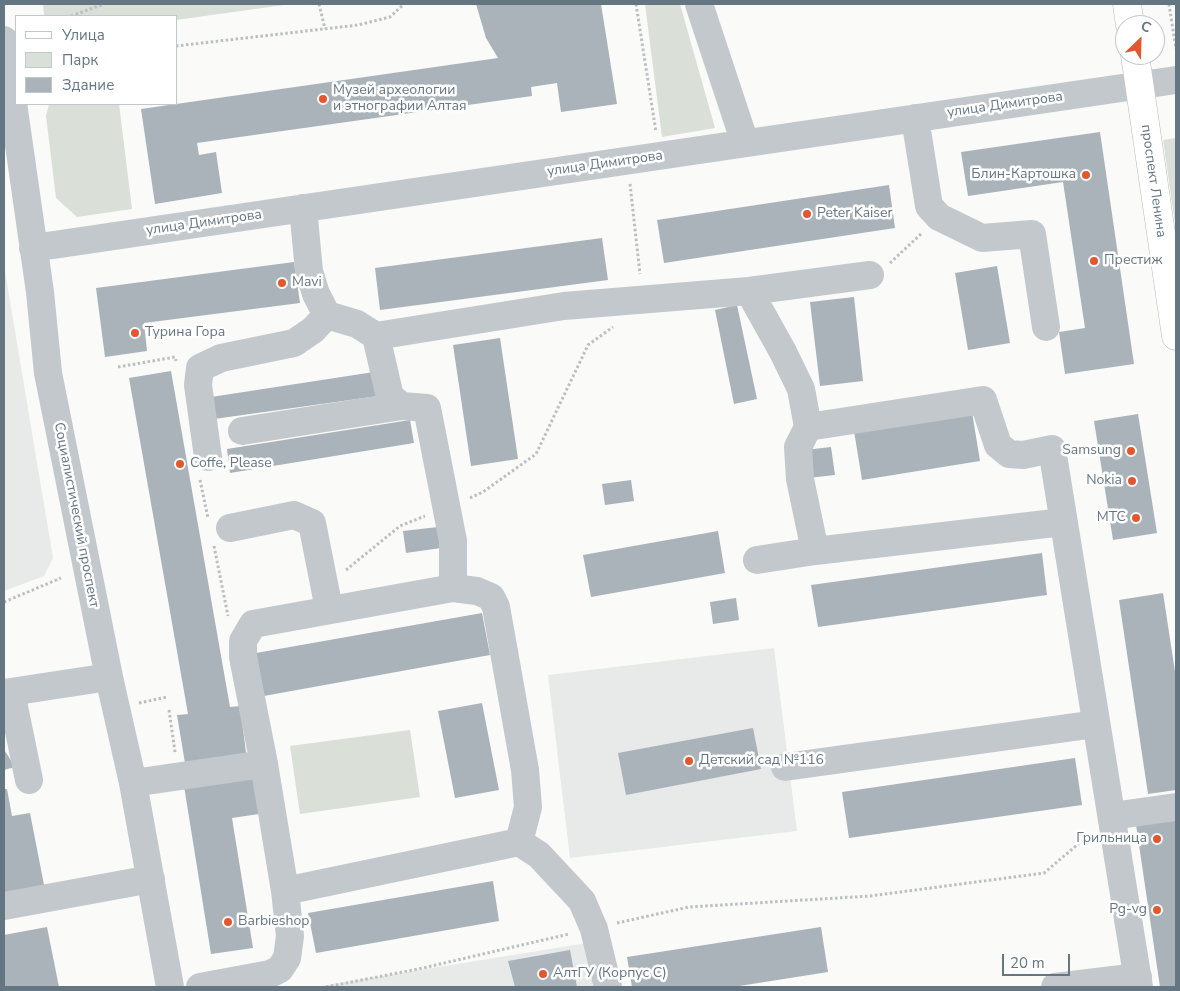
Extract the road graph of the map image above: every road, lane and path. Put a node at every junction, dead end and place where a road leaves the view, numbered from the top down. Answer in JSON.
{"nodes":[{"id":1,"x":104,"y":4,"type":"edge"},
{"id":2,"x":318,"y":4,"type":"edge"},
{"id":3,"x":404,"y":4,"type":"edge"},
{"id":4,"x":636,"y":4,"type":"edge"},
{"id":5,"x":699,"y":4,"type":"edge"},
{"id":6,"x":1170,"y":4,"type":"edge"},
{"id":7,"x":74,"y":15,"type":"edge"},
{"id":8,"x":325,"y":29,"type":"junction"},
{"id":9,"x":4,"y":40,"type":"edge"},
{"id":10,"x":178,"y":46,"type":"edge"},
{"id":11,"x":1176,"y":49,"type":"edge"},
{"id":12,"x":1136,"y":65,"type":"edge"},
{"id":13,"x":1176,"y":80,"type":"edge"},
{"id":14,"x":1139,"y":84,"type":"junction"},
{"id":15,"x":915,"y":118,"type":"junction"},
{"id":16,"x":656,"y":137,"type":"dead end"},
{"id":17,"x":745,"y":143,"type":"junction"},
{"id":18,"x":627,"y":160,"type":"junction"},
{"id":19,"x":303,"y":208,"type":"junction"},
{"id":20,"x":939,"y":218,"type":"junction"},
{"id":21,"x":33,"y":248,"type":"junction"},
{"id":22,"x":870,"y":275,"type":"joint"},
{"id":23,"x":749,"y":291,"type":"junction"},
{"id":24,"x":643,"y":300,"type":"junction"},
{"id":25,"x":327,"y":315,"type":"junction"},
{"id":26,"x":1046,"y":327,"type":"dead end"},
{"id":27,"x":376,"y":336,"type":"junction"},
{"id":28,"x":1176,"y":336,"type":"edge"},
{"id":29,"x":402,"y":406,"type":"junction"},
{"id":30,"x":808,"y":427,"type":"junction"},
{"id":31,"x":242,"y":431,"type":"dead end"},
{"id":32,"x":208,"y":457,"type":"dead end"},
{"id":33,"x":447,"y":507,"type":"junction"},
{"id":34,"x":1063,"y":522,"type":"junction"},
{"id":35,"x":230,"y":528,"type":"dead end"},
{"id":36,"x":815,"y":551,"type":"junction"},
{"id":37,"x":758,"y":560,"type":"dead end"},
{"id":38,"x":217,"y":562,"type":"dead end"},
{"id":39,"x":61,"y":578,"type":"dead end"},
{"id":40,"x":453,"y":588,"type":"junction"},
{"id":41,"x":327,"y":598,"type":"junction"},
{"id":42,"x":4,"y":602,"type":"edge"},
{"id":43,"x":230,"y":625,"type":"dead end"},
{"id":44,"x":109,"y":676,"type":"junction"},
{"id":45,"x":8,"y":693,"type":"edge"},
{"id":46,"x":170,"y":710,"type":"dead end"},
{"id":47,"x":1096,"y":724,"type":"junction"},
{"id":48,"x":175,"y":754,"type":"dead end"},
{"id":49,"x":264,"y":764,"type":"junction"},
{"id":50,"x":785,"y":767,"type":"dead end"},
{"id":51,"x":29,"y":780,"type":"dead end"},
{"id":52,"x":133,"y":783,"type":"junction"},
{"id":53,"x":1176,"y":807,"type":"edge"},
{"id":54,"x":1112,"y":816,"type":"junction"},
{"id":55,"x":519,"y":842,"type":"junction"},
{"id":56,"x":151,"y":880,"type":"junction"},
{"id":57,"x":285,"y":891,"type":"junction"},
{"id":58,"x":4,"y":906,"type":"edge"},
{"id":59,"x":594,"y":929,"type":"junction"},
{"id":60,"x":1138,"y":982,"type":"edge"},
{"id":61,"x":170,"y":987,"type":"edge"},
{"id":62,"x":200,"y":987,"type":"edge"},
{"id":63,"x":326,"y":987,"type":"edge"},
{"id":64,"x":608,"y":987,"type":"edge"},
{"id":65,"x":1055,"y":987,"type":"edge"}],
"edges":[{"from":1,"to":7,"type":"path"},
{"from":2,"to":8,"type":"path"},
{"from":3,"to":8,"type":"path"},
{"from":4,"to":16,"type":"path"},
{"from":5,"to":17,"type":"street"},
{"from":6,"to":11,"type":"path"},
{"from":8,"to":10,"type":"path"},
{"from":9,"to":21,"type":"street","name":"Социалистический проспект"},
{"from":12,"to":14,"type":"main road","name":"проспект Ленина"},
{"from":13,"to":14,"type":"street","name":"улица Димитрова"},
{"from":14,"to":15,"type":"street","name":"улица Димитрова"},
{"from":14,"to":28,"type":"main road","name":"проспект Ленина"},
{"from":15,"to":17,"type":"street","name":"улица Димитрова"},
{"from":15,"to":20,"type":"street"},
{"from":17,"to":18,"type":"street","name":"улица Димитрова"},
{"from":18,"to":19,"type":"street","name":"улица Димитрова"},
{"from":18,"to":24,"type":"path"},
{"from":19,"to":21,"type":"street","name":"улица Димитрова"},
{"from":19,"to":25,"type":"street"},
{"from":20,"to":22,"type":"path"},
{"from":20,"to":26,"type":"street"},
{"from":21,"to":44,"type":"street","name":"Социалистический проспект"},
{"from":22,"to":23,"type":"street"},
{"from":23,"to":24,"type":"street"},
{"from":23,"to":30,"type":"street"},
{"from":24,"to":27,"type":"street"},
{"from":24,"to":33,"type":"path"},
{"from":25,"to":27,"type":"street"},
{"from":25,"to":32,"type":"street"},
{"from":27,"to":29,"type":"street"},
{"from":29,"to":31,"type":"street"},
{"from":29,"to":33,"type":"street"},
{"from":30,"to":34,"type":"street"},
{"from":30,"to":36,"type":"street"},
{"from":33,"to":40,"type":"street"},
{"from":33,"to":41,"type":"path"},
{"from":34,"to":36,"type":"street"},
{"from":34,"to":47,"type":"street"},
{"from":35,"to":41,"type":"street"},
{"from":36,"to":37,"type":"street"},
{"from":38,"to":43,"type":"path"},
{"from":39,"to":42,"type":"path"},
{"from":40,"to":41,"type":"street"},
{"from":40,"to":55,"type":"street"},
{"from":41,"to":49,"type":"street"},
{"from":44,"to":45,"type":"street"},
{"from":44,"to":52,"type":"street","name":"Социалистический проспект"},
{"from":45,"to":51,"type":"street"},
{"from":46,"to":48,"type":"path"},
{"from":47,"to":50,"type":"street"},
{"from":47,"to":54,"type":"street"},
{"from":49,"to":52,"type":"street"},
{"from":49,"to":57,"type":"street"},
{"from":52,"to":56,"type":"street","name":"Социалистический проспект"},
{"from":53,"to":54,"type":"street"},
{"from":54,"to":59,"type":"path"},
{"from":54,"to":60,"type":"street"},
{"from":55,"to":57,"type":"street"},
{"from":55,"to":59,"type":"street"},
{"from":56,"to":58,"type":"street"},
{"from":56,"to":61,"type":"street","name":"Социалистический проспект"},
{"from":57,"to":62,"type":"street"},
{"from":59,"to":63,"type":"path"},
{"from":59,"to":64,"type":"street"},
{"from":60,"to":65,"type":"street"}]}
